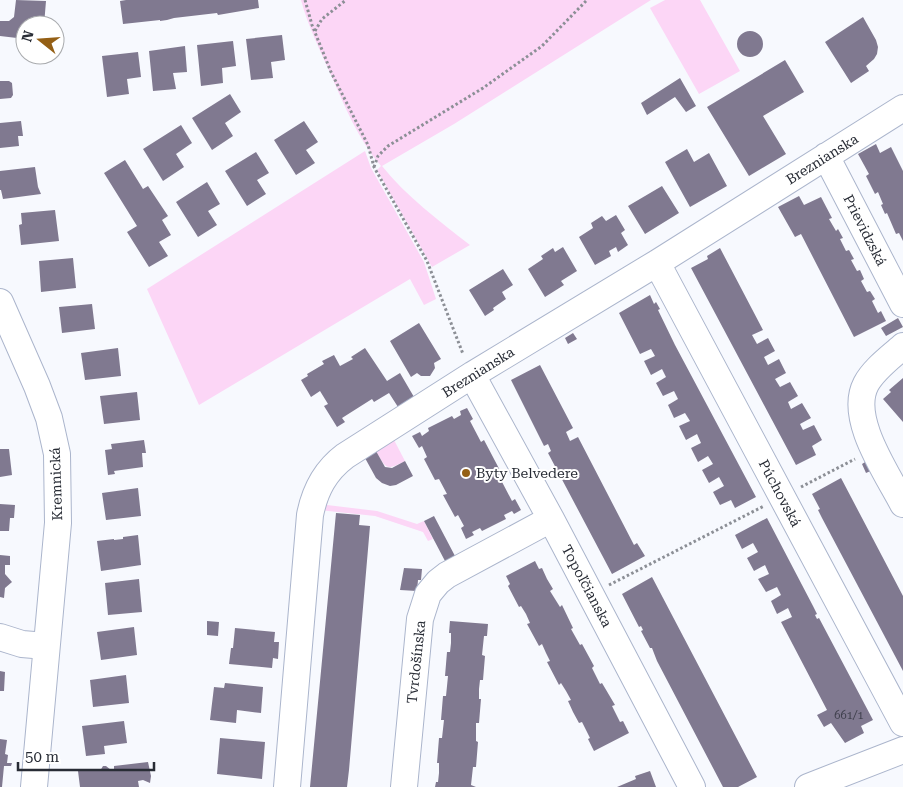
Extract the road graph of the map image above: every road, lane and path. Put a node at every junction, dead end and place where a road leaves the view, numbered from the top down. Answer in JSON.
{"nodes":[{"id":1,"x":305,"y":0,"type":"edge"},
{"id":2,"x":346,"y":0,"type":"edge"},
{"id":3,"x":587,"y":0,"type":"edge"},
{"id":4,"x":315,"y":32,"type":"junction"},
{"id":5,"x":903,"y":108,"type":"edge"},
{"id":6,"x":826,"y":156,"type":"junction"},
{"id":7,"x":374,"y":167,"type":"junction"},
{"id":8,"x":658,"y":263,"type":"junction"},
{"id":9,"x":0,"y":302,"type":"edge"},
{"id":10,"x":903,"y":304,"type":"edge"},
{"id":11,"x":903,"y":346,"type":"edge"},
{"id":12,"x":475,"y":381,"type":"junction"},
{"id":13,"x":874,"y":449,"type":"junction"},
{"id":14,"x":782,"y":496,"type":"junction"},
{"id":15,"x":903,"y":504,"type":"edge"},
{"id":16,"x":551,"y":519,"type":"junction"},
{"id":17,"x":591,"y":594,"type":"junction"},
{"id":18,"x":0,"y":637,"type":"edge"},
{"id":19,"x":46,"y":646,"type":"junction"},
{"id":20,"x":903,"y":724,"type":"edge"},
{"id":21,"x":903,"y":750,"type":"edge"},
{"id":22,"x":34,"y":787,"type":"edge"},
{"id":23,"x":287,"y":787,"type":"edge"},
{"id":24,"x":404,"y":787,"type":"edge"},
{"id":25,"x":692,"y":787,"type":"edge"},
{"id":26,"x":808,"y":787,"type":"edge"}],
"edges":[{"from":1,"to":4,"type":"path"},
{"from":2,"to":4,"type":"path"},
{"from":3,"to":7,"type":"path"},
{"from":4,"to":7,"type":"path"},
{"from":5,"to":6,"type":"street","name":"Breznianska"},
{"from":6,"to":8,"type":"street","name":"Breznianska"},
{"from":6,"to":10,"type":"street","name":"Prievidzská"},
{"from":7,"to":12,"type":"path"},
{"from":8,"to":12,"type":"street","name":"Breznianska"},
{"from":8,"to":14,"type":"street","name":"Púchovská"},
{"from":9,"to":19,"type":"street","name":"Kremnická"},
{"from":11,"to":13,"type":"street"},
{"from":12,"to":16,"type":"street","name":"Topoľčianska"},
{"from":12,"to":23,"type":"street","name":"Breznianska"},
{"from":13,"to":14,"type":"path"},
{"from":13,"to":15,"type":"street"},
{"from":14,"to":17,"type":"path"},
{"from":14,"to":20,"type":"street","name":"Púchovská"},
{"from":16,"to":17,"type":"street","name":"Topoľčianska"},
{"from":16,"to":24,"type":"street","name":"Tvrdošínska"},
{"from":17,"to":25,"type":"street","name":"Topoľčianska"},
{"from":18,"to":19,"type":"street"},
{"from":19,"to":22,"type":"street","name":"Kremnická"},
{"from":21,"to":26,"type":"street"}]}
